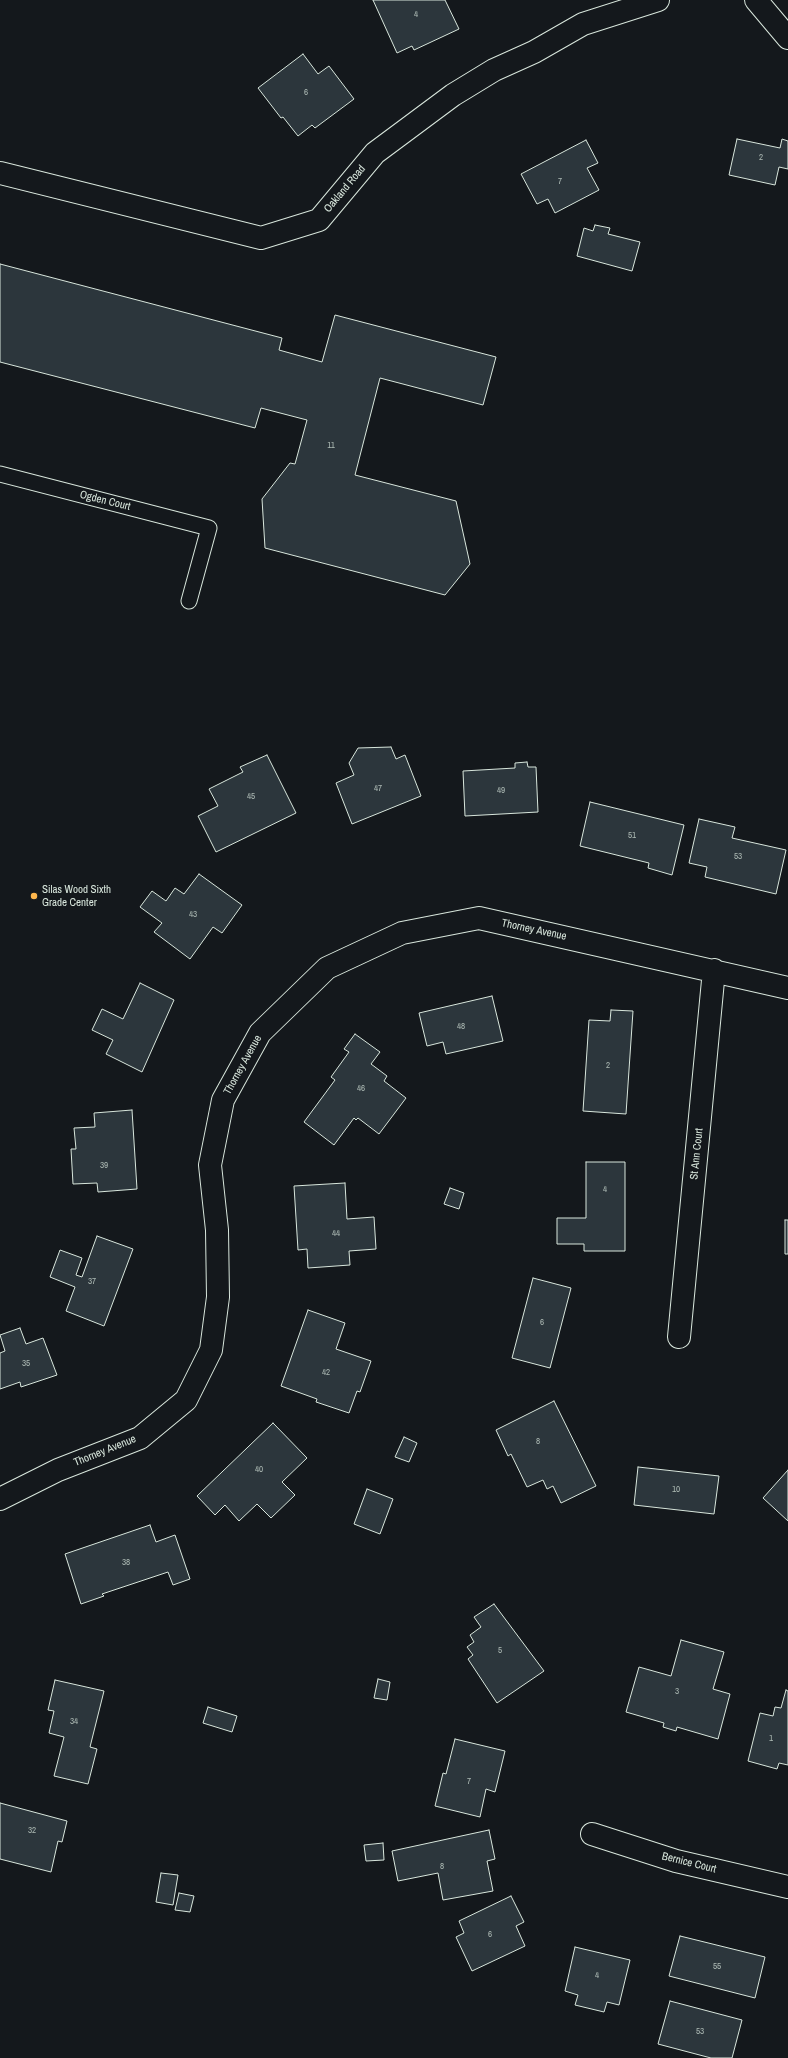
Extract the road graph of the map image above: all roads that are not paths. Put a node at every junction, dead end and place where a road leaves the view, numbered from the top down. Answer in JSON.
{"nodes":[{"id":1,"x":658,"y":0,"type":"edge"},
{"id":2,"x":756,"y":0,"type":"edge"},
{"id":3,"x":788,"y":38,"type":"edge"},
{"id":4,"x":0,"y":173,"type":"edge"},
{"id":5,"x":0,"y":474,"type":"edge"},
{"id":6,"x":189,"y":601,"type":"dead end"},
{"id":7,"x":714,"y":970,"type":"junction"},
{"id":8,"x":788,"y":988,"type":"edge"},
{"id":9,"x":679,"y":1337,"type":"dead end"},
{"id":10,"x":0,"y":1499,"type":"edge"},
{"id":11,"x":592,"y":1834,"type":"dead end"},
{"id":12,"x":788,"y":1887,"type":"edge"}],
"edges":[{"from":1,"to":4,"type":"street","name":"Oakland Road"},
{"from":2,"to":3,"type":"street"},
{"from":5,"to":6,"type":"lane","name":"Ogden Court"},
{"from":7,"to":8,"type":"street","name":"Thorney Avenue"},
{"from":7,"to":9,"type":"street","name":"St Ann Court"},
{"from":7,"to":10,"type":"street","name":"Thorney Avenue"},
{"from":11,"to":12,"type":"street","name":"Bernice Court"}]}
